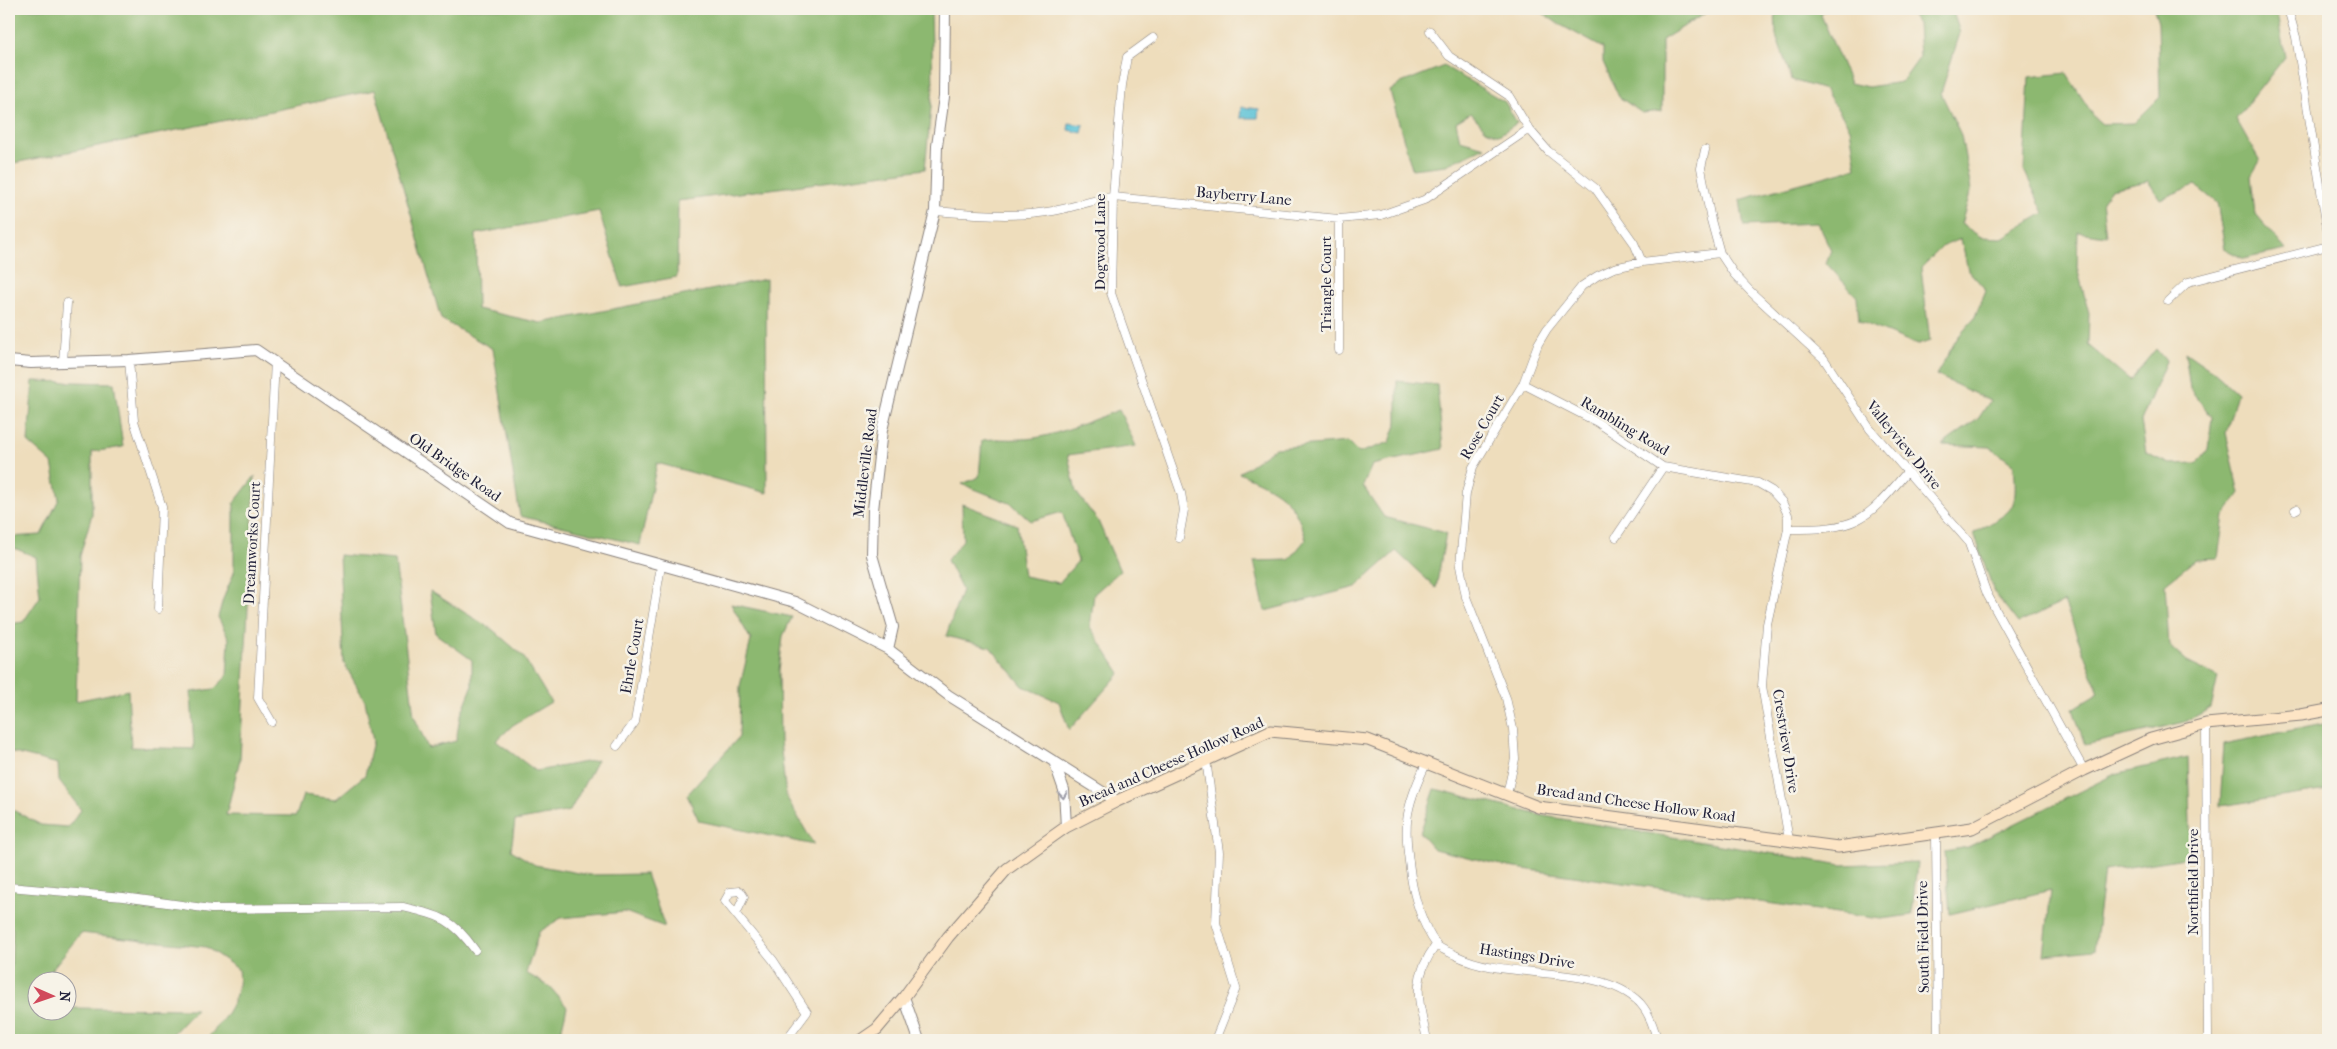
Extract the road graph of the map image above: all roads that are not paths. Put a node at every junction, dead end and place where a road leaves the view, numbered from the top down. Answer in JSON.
{"nodes":[{"id":1,"x":945,"y":9,"type":"edge"},
{"id":2,"x":2288,"y":9,"type":"edge"},
{"id":3,"x":1430,"y":31,"type":"dead end"},
{"id":4,"x":1153,"y":38,"type":"dead end"},
{"id":5,"x":1529,"y":129,"type":"junction"},
{"id":6,"x":1705,"y":150,"type":"dead end"},
{"id":7,"x":1113,"y":197,"type":"junction"},
{"id":8,"x":935,"y":211,"type":"junction"},
{"id":9,"x":1339,"y":219,"type":"junction"},
{"id":10,"x":2328,"y":234,"type":"edge"},
{"id":11,"x":2328,"y":246,"type":"edge"},
{"id":12,"x":1720,"y":253,"type":"junction"},
{"id":13,"x":1642,"y":262,"type":"junction"},
{"id":14,"x":2168,"y":302,"type":"dead end"},
{"id":15,"x":67,"y":304,"type":"dead end"},
{"id":16,"x":1339,"y":350,"type":"dead end"},
{"id":17,"x":129,"y":360,"type":"junction"},
{"id":18,"x":275,"y":360,"type":"junction"},
{"id":19,"x":9,"y":361,"type":"edge"},
{"id":20,"x":63,"y":362,"type":"junction"},
{"id":21,"x":1522,"y":384,"type":"junction"},
{"id":22,"x":1663,"y":467,"type":"junction"},
{"id":23,"x":1907,"y":472,"type":"junction"},
{"id":24,"x":1788,"y":529,"type":"junction"},
{"id":25,"x":1616,"y":537,"type":"dead end"},
{"id":26,"x":1179,"y":538,"type":"dead end"},
{"id":27,"x":661,"y":566,"type":"junction"},
{"id":28,"x":158,"y":609,"type":"dead end"},
{"id":29,"x":888,"y":650,"type":"junction"},
{"id":30,"x":2328,"y":710,"type":"edge"},
{"id":31,"x":272,"y":722,"type":"dead end"},
{"id":32,"x":2206,"y":724,"type":"junction"},
{"id":33,"x":617,"y":746,"type":"dead end"},
{"id":34,"x":1206,"y":760,"type":"junction"},
{"id":35,"x":1055,"y":764,"type":"junction"},
{"id":36,"x":1426,"y":764,"type":"junction"},
{"id":37,"x":2084,"y":770,"type":"junction"},
{"id":38,"x":1507,"y":794,"type":"junction"},
{"id":39,"x":1117,"y":801,"type":"junction"},
{"id":40,"x":1066,"y":827,"type":"junction"},
{"id":41,"x":1936,"y":834,"type":"junction"},
{"id":42,"x":1789,"y":840,"type":"junction"},
{"id":43,"x":9,"y":887,"type":"edge"},
{"id":44,"x":736,"y":914,"type":"dead end"},
{"id":45,"x":1436,"y":946,"type":"junction"},
{"id":46,"x":475,"y":950,"type":"dead end"},
{"id":47,"x":904,"y":997,"type":"junction"},
{"id":48,"x":786,"y":1040,"type":"edge"},
{"id":49,"x":861,"y":1040,"type":"edge"},
{"id":50,"x":918,"y":1040,"type":"edge"},
{"id":51,"x":1215,"y":1040,"type":"edge"},
{"id":52,"x":1427,"y":1040,"type":"edge"},
{"id":53,"x":1657,"y":1040,"type":"edge"},
{"id":54,"x":1938,"y":1040,"type":"edge"},
{"id":55,"x":2208,"y":1040,"type":"edge"}],
"edges":[{"from":1,"to":8,"type":"street","name":"Middleville Road"},
{"from":2,"to":10,"type":"street"},
{"from":3,"to":5,"type":"street"},
{"from":4,"to":7,"type":"street","name":"Dogwood Lane"},
{"from":5,"to":9,"type":"street","name":"Bayberry Lane"},
{"from":5,"to":13,"type":"street"},
{"from":6,"to":12,"type":"street","name":"Valleyview Drive"},
{"from":7,"to":8,"type":"street","name":"Bayberry Lane"},
{"from":7,"to":9,"type":"street","name":"Bayberry Lane"},
{"from":7,"to":26,"type":"street","name":"Dogwood Lane"},
{"from":8,"to":29,"type":"street","name":"Middleville Road"},
{"from":9,"to":16,"type":"street","name":"Triangle Court"},
{"from":11,"to":14,"type":"street"},
{"from":12,"to":13,"type":"street","name":"Rose Court"},
{"from":12,"to":23,"type":"street","name":"Valleyview Drive"},
{"from":13,"to":21,"type":"street","name":"Rose Court"},
{"from":15,"to":20,"type":"street"},
{"from":17,"to":18,"type":"street","name":"Old Bridge Road"},
{"from":17,"to":20,"type":"street","name":"Old Bridge Road"},
{"from":17,"to":28,"type":"street"},
{"from":18,"to":27,"type":"street","name":"Old Bridge Road"},
{"from":18,"to":31,"type":"street","name":"Dreamworks Court"},
{"from":19,"to":20,"type":"street","name":"Old Bridge Road"},
{"from":21,"to":22,"type":"street","name":"Rambling Road"},
{"from":21,"to":38,"type":"street","name":"Rose Court"},
{"from":22,"to":24,"type":"street","name":"Rambling Road"},
{"from":22,"to":25,"type":"street"},
{"from":23,"to":24,"type":"street"},
{"from":23,"to":37,"type":"street","name":"Valleyview Drive"},
{"from":24,"to":42,"type":"street","name":"Crestview Drive"},
{"from":27,"to":29,"type":"street","name":"Old Bridge Road"},
{"from":27,"to":33,"type":"street","name":"Ehrle Court"},
{"from":29,"to":35,"type":"street"},
{"from":30,"to":32,"type":"main road","name":"Bread and Cheese Hollow Road"},
{"from":32,"to":37,"type":"main road","name":"Bread and Cheese Hollow Road"},
{"from":32,"to":55,"type":"street","name":"Northfield Drive"},
{"from":34,"to":36,"type":"main road","name":"Bread and Cheese Hollow Road"},
{"from":34,"to":39,"type":"main road","name":"Bread and Cheese Hollow Road"},
{"from":34,"to":51,"type":"street"},
{"from":35,"to":39,"type":"street"},
{"from":35,"to":40,"type":"street","one_way":true},
{"from":36,"to":38,"type":"main road","name":"Bread and Cheese Hollow Road"},
{"from":36,"to":45,"type":"street"},
{"from":37,"to":41,"type":"main road","name":"Bread and Cheese Hollow Road"},
{"from":38,"to":42,"type":"main road","name":"Bread and Cheese Hollow Road"},
{"from":39,"to":40,"type":"main road","name":"Bread and Cheese Hollow Road"},
{"from":40,"to":47,"type":"main road","name":"Bread and Cheese Hollow Road"},
{"from":41,"to":42,"type":"main road","name":"Bread and Cheese Hollow Road"},
{"from":41,"to":54,"type":"street","name":"South Field Drive"},
{"from":43,"to":46,"type":"street"},
{"from":44,"to":48,"type":"street"},
{"from":45,"to":52,"type":"street"},
{"from":45,"to":53,"type":"street","name":"Hastings Drive"},
{"from":47,"to":49,"type":"main road","name":"Bread and Cheese Hollow Road"},
{"from":47,"to":50,"type":"street"}]}
